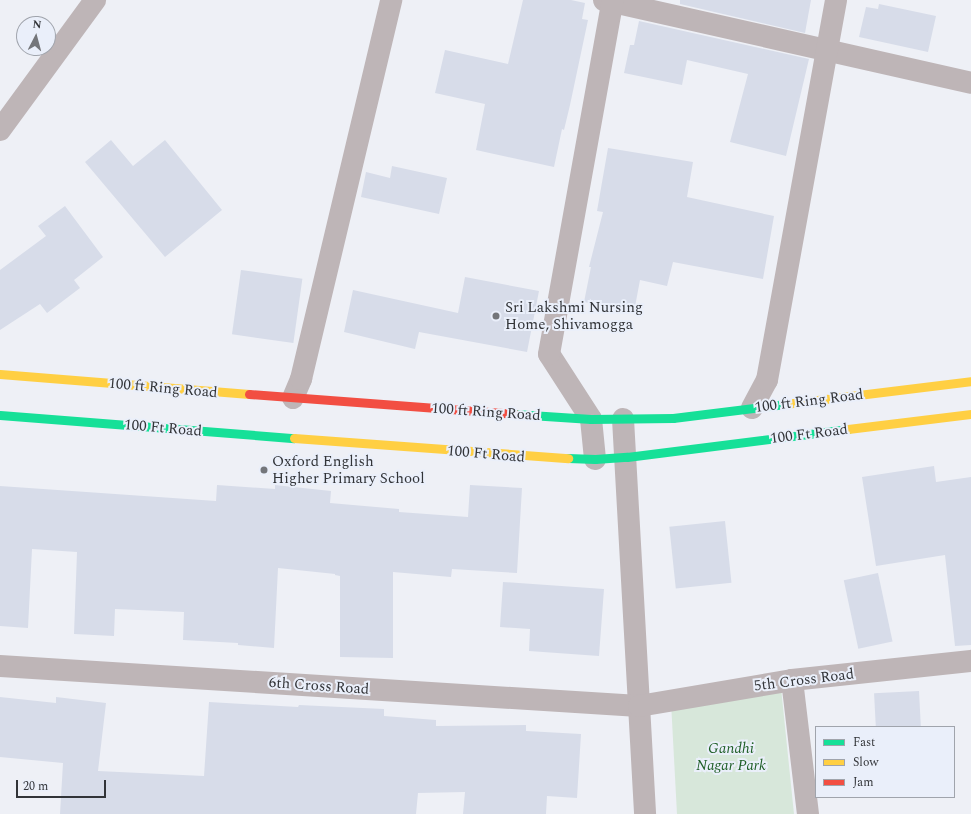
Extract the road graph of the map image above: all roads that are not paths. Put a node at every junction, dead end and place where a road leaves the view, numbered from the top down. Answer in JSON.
{"nodes":[{"id":1,"x":95,"y":0,"type":"edge"},
{"id":2,"x":391,"y":0,"type":"edge"},
{"id":3,"x":836,"y":0,"type":"edge"},
{"id":4,"x":610,"y":1,"type":"edge"},
{"id":5,"x":826,"y":50,"type":"junction"},
{"id":6,"x":971,"y":83,"type":"edge"},
{"id":7,"x":0,"y":130,"type":"edge"},
{"id":8,"x":0,"y":374,"type":"edge"},
{"id":9,"x":971,"y":381,"type":"edge"},
{"id":10,"x":293,"y":398,"type":"junction"},
{"id":11,"x":752,"y":408,"type":"junction"},
{"id":12,"x":971,"y":414,"type":"edge"},
{"id":13,"x":0,"y":415,"type":"edge"},
{"id":14,"x":591,"y":419,"type":"junction"},
{"id":15,"x":623,"y":419,"type":"junction"},
{"id":16,"x":627,"y":457,"type":"junction"},
{"id":17,"x":595,"y":459,"type":"junction"},
{"id":18,"x":971,"y":661,"type":"edge"},
{"id":19,"x":0,"y":666,"type":"edge"},
{"id":20,"x":792,"y":680,"type":"junction"},
{"id":21,"x":639,"y":706,"type":"junction"},
{"id":22,"x":645,"y":814,"type":"edge"},
{"id":23,"x":808,"y":814,"type":"edge"}],
"edges":[{"from":1,"to":7,"type":"street"},
{"from":2,"to":10,"type":"street"},
{"from":3,"to":5,"type":"street"},
{"from":4,"to":5,"type":"street"},
{"from":4,"to":14,"type":"street"},
{"from":5,"to":6,"type":"street"},
{"from":5,"to":11,"type":"street"},
{"from":8,"to":10,"type":"main road","name":"100 ft Ring Road"},
{"from":9,"to":11,"type":"main road","name":"100 ft Ring Road"},
{"from":10,"to":14,"type":"main road","name":"100 ft Ring Road"},
{"from":11,"to":15,"type":"main road","name":"100 ft Ring Road"},
{"from":12,"to":16,"type":"main road","name":"100 Ft Road"},
{"from":13,"to":17,"type":"main road","name":"100 Ft Road"},
{"from":14,"to":15,"type":"main road","name":"100 ft Ring Road"},
{"from":14,"to":17,"type":"street"},
{"from":15,"to":16,"type":"street"},
{"from":16,"to":17,"type":"main road","name":"100 Ft Road"},
{"from":16,"to":21,"type":"street"},
{"from":18,"to":20,"type":"street","name":"5th Cross Road"},
{"from":19,"to":21,"type":"street","name":"6th Cross Road"},
{"from":20,"to":21,"type":"street","name":"5th Cross Road"},
{"from":20,"to":23,"type":"street"},
{"from":21,"to":22,"type":"street"}]}
